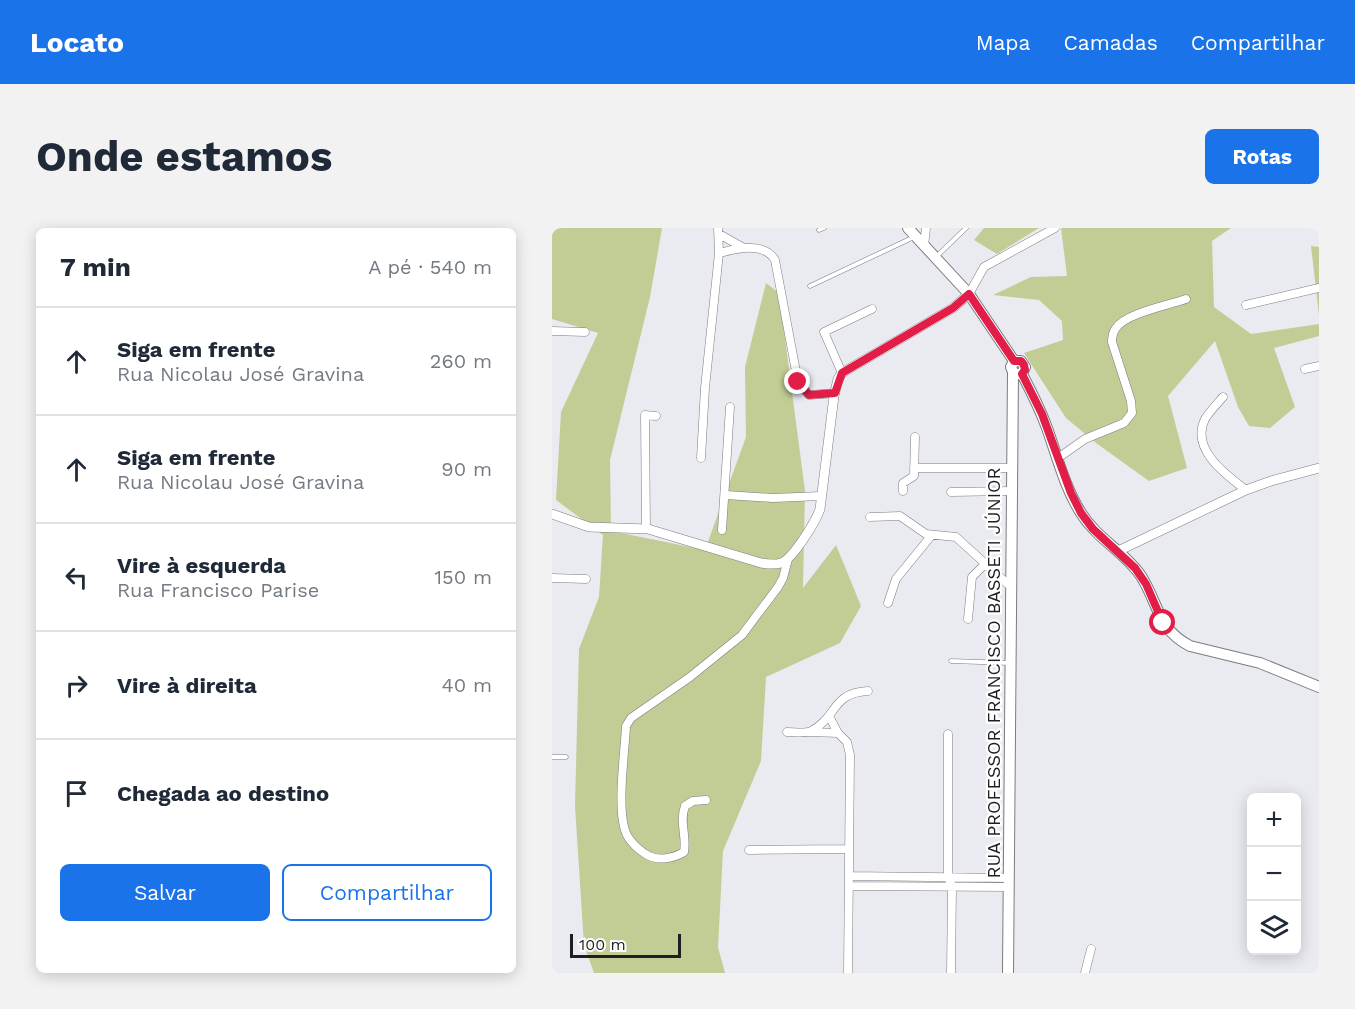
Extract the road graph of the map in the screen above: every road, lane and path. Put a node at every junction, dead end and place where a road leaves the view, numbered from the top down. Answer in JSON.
{"nodes":[{"id":1,"x":926,"y":228,"type":"edge"},
{"id":2,"x":966,"y":228,"type":"edge"},
{"id":3,"x":1055,"y":228,"type":"edge"},
{"id":4,"x":718,"y":231,"type":"edge"},
{"id":5,"x":911,"y":232,"type":"edge"},
{"id":6,"x":924,"y":246,"type":"junction"},
{"id":7,"x":744,"y":248,"type":"junction"},
{"id":8,"x":719,"y":253,"type":"junction"},
{"id":9,"x":935,"y":257,"type":"junction"},
{"id":10,"x":810,"y":286,"type":"dead end"},
{"id":11,"x":1319,"y":288,"type":"edge"},
{"id":12,"x":969,"y":294,"type":"junction"},
{"id":13,"x":1186,"y":298,"type":"dead end"},
{"id":14,"x":1246,"y":305,"type":"dead end"},
{"id":15,"x":872,"y":309,"type":"dead end"},
{"id":16,"x":552,"y":331,"type":"edge"},
{"id":17,"x":585,"y":332,"type":"dead end"},
{"id":18,"x":1319,"y":366,"type":"edge"},
{"id":19,"x":1016,"y":369,"type":"junction"},
{"id":20,"x":1305,"y":369,"type":"dead end"},
{"id":21,"x":842,"y":373,"type":"junction"},
{"id":22,"x":835,"y":393,"type":"junction"},
{"id":23,"x":1223,"y":397,"type":"dead end"},
{"id":24,"x":730,"y":407,"type":"dead end"},
{"id":25,"x":656,"y":416,"type":"dead end"},
{"id":26,"x":915,"y":437,"type":"dead end"},
{"id":27,"x":701,"y":458,"type":"dead end"},
{"id":28,"x":1058,"y":458,"type":"junction"},
{"id":29,"x":914,"y":468,"type":"junction"},
{"id":30,"x":1012,"y":468,"type":"junction"},
{"id":31,"x":1319,"y":468,"type":"edge"},
{"id":32,"x":1246,"y":490,"type":"junction"},
{"id":33,"x":903,"y":491,"type":"dead end"},
{"id":34,"x":1012,"y":491,"type":"junction"},
{"id":35,"x":951,"y":492,"type":"dead end"},
{"id":36,"x":726,"y":495,"type":"junction"},
{"id":37,"x":821,"y":496,"type":"junction"},
{"id":38,"x":552,"y":514,"type":"edge"},
{"id":39,"x":870,"y":517,"type":"dead end"},
{"id":40,"x":645,"y":529,"type":"junction"},
{"id":41,"x":722,"y":530,"type":"dead end"},
{"id":42,"x":932,"y":536,"type":"junction"},
{"id":43,"x":1118,"y":551,"type":"junction"},
{"id":44,"x":788,"y":559,"type":"junction"},
{"id":45,"x":986,"y":563,"type":"junction"},
{"id":46,"x":552,"y":578,"type":"edge"},
{"id":47,"x":586,"y":579,"type":"dead end"},
{"id":48,"x":1011,"y":587,"type":"junction"},
{"id":49,"x":888,"y":603,"type":"dead end"},
{"id":50,"x":968,"y":619,"type":"dead end"},
{"id":51,"x":951,"y":661,"type":"dead end"},
{"id":52,"x":1011,"y":663,"type":"junction"},
{"id":53,"x":1319,"y":687,"type":"edge"},
{"id":54,"x":868,"y":691,"type":"dead end"},
{"id":55,"x":829,"y":716,"type":"junction"},
{"id":56,"x":787,"y":732,"type":"dead end"},
{"id":57,"x":810,"y":732,"type":"junction"},
{"id":58,"x":838,"y":733,"type":"junction"},
{"id":59,"x":948,"y":734,"type":"dead end"},
{"id":60,"x":552,"y":757,"type":"edge"},
{"id":61,"x":566,"y":757,"type":"dead end"},
{"id":62,"x":706,"y":801,"type":"dead end"},
{"id":63,"x":849,"y":849,"type":"junction"},
{"id":64,"x":749,"y":850,"type":"dead end"},
{"id":65,"x":849,"y":876,"type":"junction"},
{"id":66,"x":948,"y":877,"type":"junction"},
{"id":67,"x":1009,"y":883,"type":"junction"},
{"id":68,"x":849,"y":886,"type":"junction"},
{"id":69,"x":952,"y":887,"type":"junction"},
{"id":70,"x":1090,"y":949,"type":"dead end"},
{"id":71,"x":848,"y":973,"type":"edge"},
{"id":72,"x":951,"y":973,"type":"edge"},
{"id":73,"x":1008,"y":973,"type":"edge"},
{"id":74,"x":1085,"y":973,"type":"edge"}],
"edges":[{"from":1,"to":6,"type":"street"},
{"from":2,"to":9,"type":"lane"},
{"from":3,"to":12,"type":"street"},
{"from":4,"to":7,"type":"street"},
{"from":4,"to":8,"type":"street"},
{"from":5,"to":6,"type":"main road"},
{"from":5,"to":10,"type":"lane"},
{"from":6,"to":9,"type":"main road"},
{"from":7,"to":8,"type":"street"},
{"from":7,"to":22,"type":"street"},
{"from":8,"to":27,"type":"street"},
{"from":9,"to":12,"type":"main road"},
{"from":11,"to":14,"type":"street"},
{"from":12,"to":19,"type":"main road"},
{"from":12,"to":21,"type":"street"},
{"from":13,"to":28,"type":"street"},
{"from":15,"to":21,"type":"street"},
{"from":16,"to":17,"type":"street"},
{"from":18,"to":20,"type":"street"},
{"from":19,"to":28,"type":"main road"},
{"from":19,"to":30,"type":"main road","name":"RUA PROFESSOR FRANCISCO BASSETI JÚNIOR"},
{"from":21,"to":22,"type":"street"},
{"from":22,"to":37,"type":"street"},
{"from":23,"to":32,"type":"street"},
{"from":24,"to":36,"type":"street"},
{"from":25,"to":40,"type":"street"},
{"from":26,"to":29,"type":"street"},
{"from":28,"to":43,"type":"main road"},
{"from":29,"to":30,"type":"street"},
{"from":29,"to":33,"type":"street"},
{"from":30,"to":34,"type":"main road","name":"RUA PROFESSOR FRANCISCO BASSETI JÚNIOR"},
{"from":31,"to":32,"type":"street"},
{"from":32,"to":43,"type":"street"},
{"from":34,"to":35,"type":"street"},
{"from":34,"to":48,"type":"main road","name":"RUA PROFESSOR FRANCISCO BASSETI JÚNIOR"},
{"from":36,"to":37,"type":"street"},
{"from":36,"to":41,"type":"street"},
{"from":37,"to":44,"type":"street"},
{"from":38,"to":40,"type":"street"},
{"from":39,"to":42,"type":"street"},
{"from":40,"to":44,"type":"street"},
{"from":42,"to":45,"type":"street"},
{"from":42,"to":49,"type":"street"},
{"from":43,"to":53,"type":"main road"},
{"from":44,"to":62,"type":"street"},
{"from":45,"to":48,"type":"street"},
{"from":45,"to":50,"type":"street"},
{"from":46,"to":47,"type":"street"},
{"from":48,"to":52,"type":"main road","name":"RUA PROFESSOR FRANCISCO BASSETI JÚNIOR"},
{"from":51,"to":52,"type":"lane"},
{"from":52,"to":67,"type":"main road","name":"RUA PROFESSOR FRANCISCO BASSETI JÚNIOR"},
{"from":54,"to":55,"type":"street"},
{"from":55,"to":57,"type":"street"},
{"from":55,"to":58,"type":"street"},
{"from":56,"to":57,"type":"street"},
{"from":57,"to":58,"type":"street"},
{"from":58,"to":63,"type":"street"},
{"from":59,"to":66,"type":"street"},
{"from":60,"to":61,"type":"lane"},
{"from":63,"to":64,"type":"street"},
{"from":63,"to":65,"type":"street"},
{"from":65,"to":66,"type":"street"},
{"from":65,"to":68,"type":"street"},
{"from":66,"to":67,"type":"street"},
{"from":66,"to":69,"type":"street"},
{"from":67,"to":69,"type":"street"},
{"from":67,"to":73,"type":"main road","name":"RUA PROFESSOR FRANCISCO BASSETI JÚNIOR"},
{"from":68,"to":69,"type":"street"},
{"from":68,"to":71,"type":"street"},
{"from":69,"to":72,"type":"street"},
{"from":70,"to":74,"type":"street"}]}
